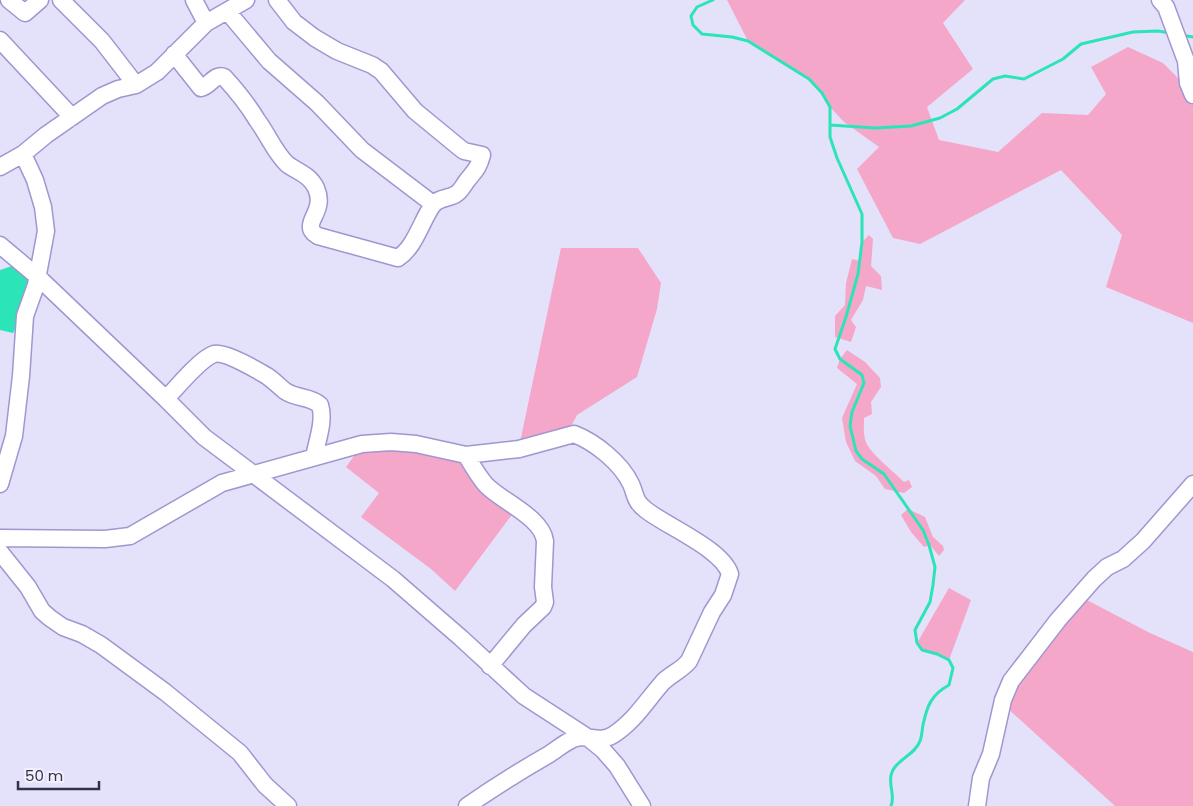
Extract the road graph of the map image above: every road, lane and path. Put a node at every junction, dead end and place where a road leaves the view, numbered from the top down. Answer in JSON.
{"nodes":[{"id":1,"x":9,"y":0,"type":"edge"},
{"id":2,"x":40,"y":0,"type":"edge"},
{"id":3,"x":61,"y":0,"type":"edge"},
{"id":4,"x":194,"y":0,"type":"edge"},
{"id":5,"x":246,"y":0,"type":"edge"},
{"id":6,"x":277,"y":0,"type":"edge"},
{"id":7,"x":1160,"y":0,"type":"edge"},
{"id":8,"x":227,"y":11,"type":"junction"},
{"id":9,"x":206,"y":23,"type":"junction"},
{"id":10,"x":0,"y":40,"type":"edge"},
{"id":11,"x":174,"y":54,"type":"junction"},
{"id":12,"x":136,"y":85,"type":"junction"},
{"id":13,"x":1193,"y":95,"type":"edge"},
{"id":14,"x":72,"y":117,"type":"junction"},
{"id":15,"x":23,"y":154,"type":"junction"},
{"id":16,"x":0,"y":167,"type":"edge"},
{"id":17,"x":433,"y":204,"type":"junction"},
{"id":18,"x":0,"y":244,"type":"edge"},
{"id":19,"x":38,"y":277,"type":"junction"},
{"id":20,"x":166,"y":399,"type":"junction"},
{"id":21,"x":466,"y":455,"type":"junction"},
{"id":22,"x":314,"y":457,"type":"junction"},
{"id":23,"x":253,"y":474,"type":"junction"},
{"id":24,"x":0,"y":484,"type":"edge"},
{"id":25,"x":1193,"y":484,"type":"edge"},
{"id":26,"x":0,"y":538,"type":"edge"},
{"id":27,"x":0,"y":552,"type":"edge"},
{"id":28,"x":490,"y":666,"type":"junction"},
{"id":29,"x":587,"y":737,"type":"junction"},
{"id":30,"x":288,"y":806,"type":"edge"},
{"id":31,"x":467,"y":806,"type":"edge"},
{"id":32,"x":642,"y":806,"type":"edge"},
{"id":33,"x":977,"y":806,"type":"edge"}],
"edges":[{"from":1,"to":2,"type":"street"},
{"from":3,"to":12,"type":"street"},
{"from":4,"to":9,"type":"street"},
{"from":5,"to":8,"type":"street"},
{"from":6,"to":17,"type":"street"},
{"from":7,"to":13,"type":"street"},
{"from":8,"to":9,"type":"street"},
{"from":8,"to":17,"type":"street"},
{"from":9,"to":11,"type":"street"},
{"from":10,"to":14,"type":"street"},
{"from":11,"to":12,"type":"street"},
{"from":11,"to":17,"type":"street"},
{"from":12,"to":14,"type":"street"},
{"from":14,"to":15,"type":"street"},
{"from":15,"to":16,"type":"street"},
{"from":15,"to":19,"type":"street"},
{"from":18,"to":19,"type":"street"},
{"from":19,"to":20,"type":"street"},
{"from":19,"to":24,"type":"street"},
{"from":20,"to":22,"type":"street"},
{"from":20,"to":23,"type":"street"},
{"from":21,"to":22,"type":"street"},
{"from":21,"to":28,"type":"street"},
{"from":21,"to":29,"type":"street"},
{"from":22,"to":23,"type":"street"},
{"from":23,"to":26,"type":"street"},
{"from":23,"to":28,"type":"street"},
{"from":25,"to":33,"type":"street"},
{"from":27,"to":30,"type":"street"},
{"from":28,"to":29,"type":"street"},
{"from":29,"to":31,"type":"street"},
{"from":29,"to":32,"type":"street"}]}
